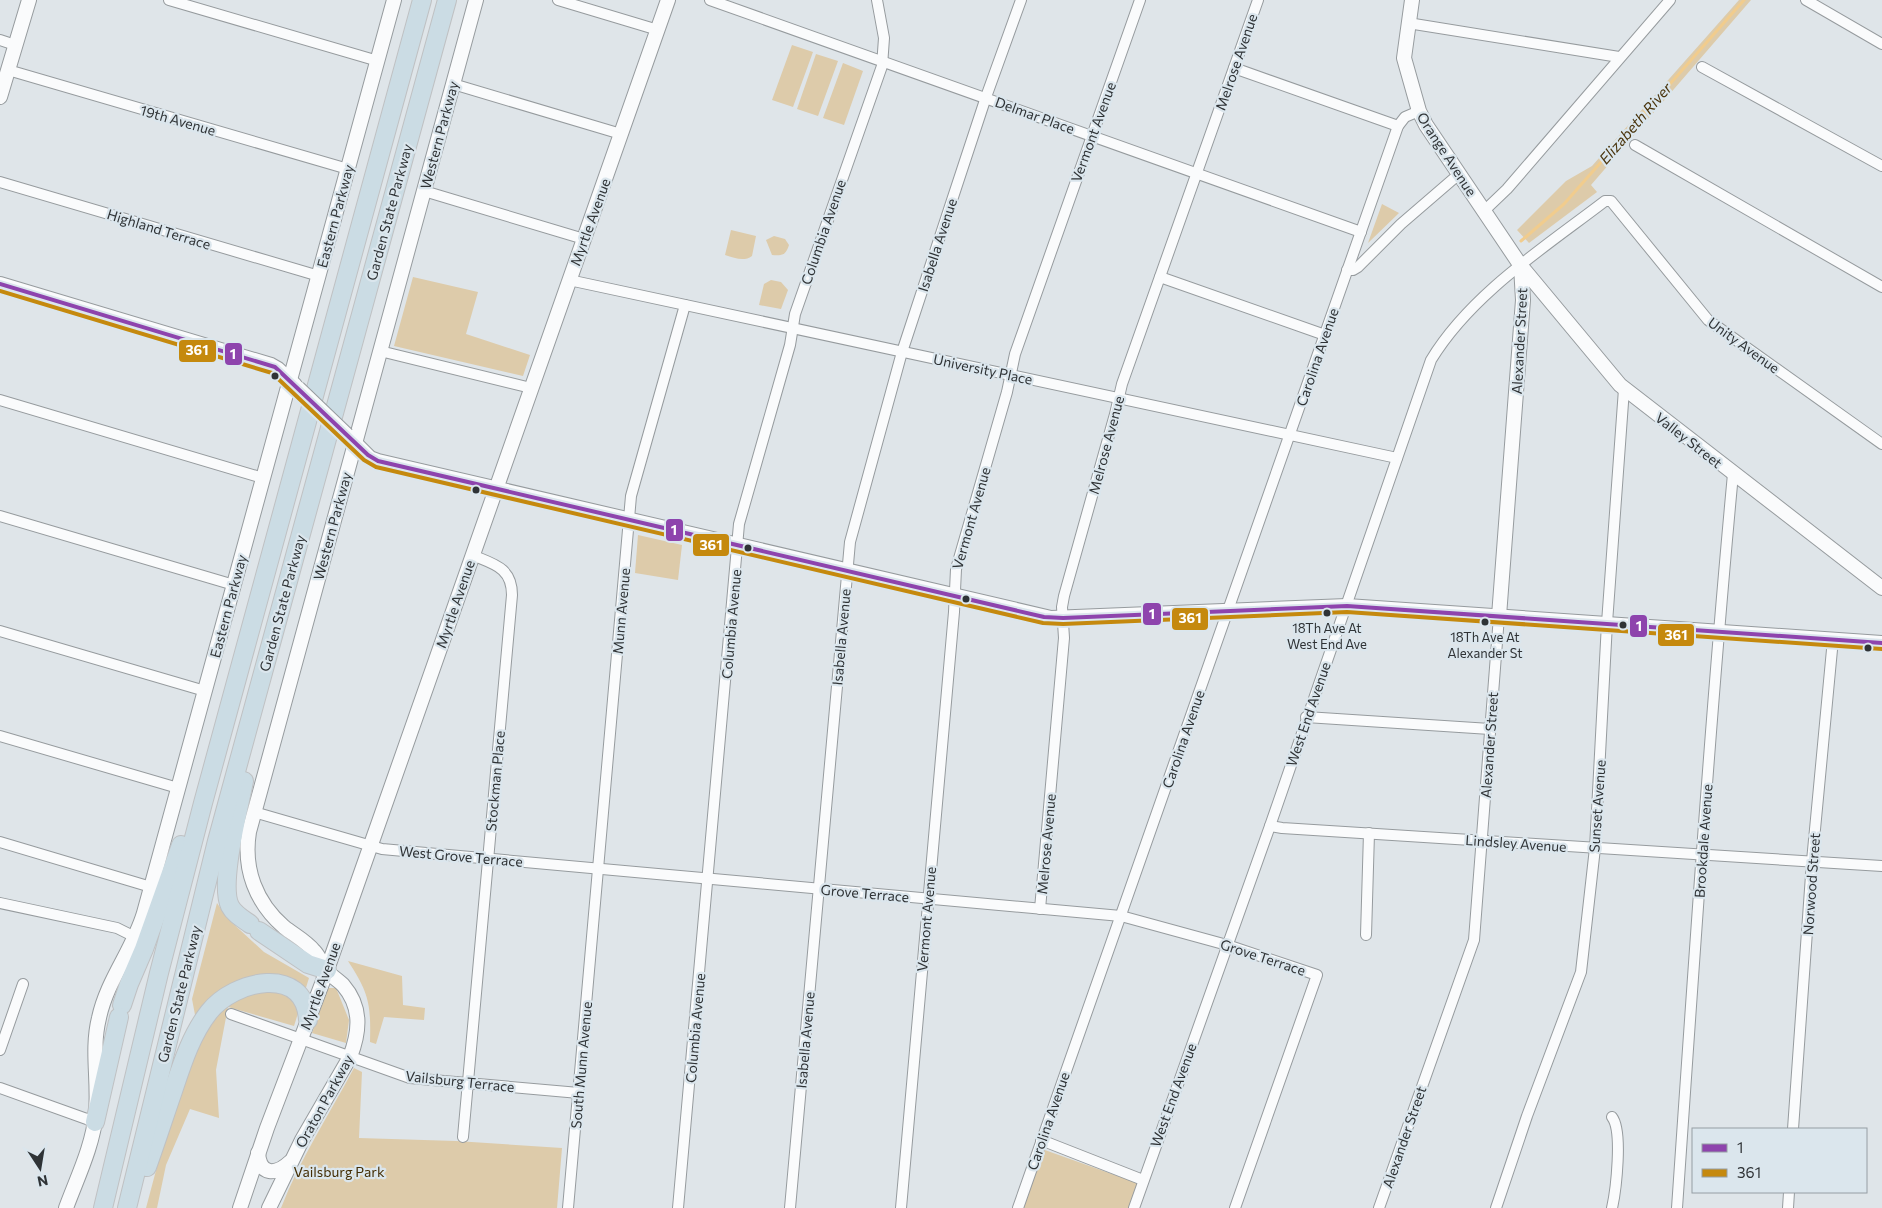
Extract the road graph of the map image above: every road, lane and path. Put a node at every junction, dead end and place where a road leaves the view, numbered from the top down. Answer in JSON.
{"nodes":[{"id":1,"x":29,"y":0,"type":"edge"},
{"id":2,"x":170,"y":0,"type":"edge"},
{"id":3,"x":394,"y":0,"type":"edge"},
{"id":4,"x":422,"y":0,"type":"edge"},
{"id":5,"x":447,"y":0,"type":"edge"},
{"id":6,"x":476,"y":0,"type":"edge"},
{"id":7,"x":558,"y":0,"type":"edge"},
{"id":8,"x":668,"y":0,"type":"edge"},
{"id":9,"x":710,"y":0,"type":"edge"},
{"id":10,"x":877,"y":0,"type":"edge"},
{"id":11,"x":1021,"y":0,"type":"edge"},
{"id":12,"x":1140,"y":0,"type":"edge"},
{"id":13,"x":1258,"y":0,"type":"edge"},
{"id":14,"x":1412,"y":0,"type":"edge"},
{"id":15,"x":1670,"y":0,"type":"edge"},
{"id":16,"x":1806,"y":0,"type":"edge"},
{"id":17,"x":1408,"y":23,"type":"junction"},
{"id":18,"x":658,"y":30,"type":"junction"},
{"id":19,"x":0,"y":40,"type":"edge"},
{"id":20,"x":1882,"y":44,"type":"edge"},
{"id":21,"x":16,"y":45,"type":"junction"},
{"id":22,"x":1619,"y":57,"type":"junction"},
{"id":23,"x":883,"y":61,"type":"junction"},
{"id":24,"x":378,"y":62,"type":"junction"},
{"id":25,"x":1702,"y":66,"type":"dead end"},
{"id":26,"x":1234,"y":68,"type":"junction"},
{"id":27,"x":8,"y":70,"type":"junction"},
{"id":28,"x":453,"y":84,"type":"junction"},
{"id":29,"x":986,"y":97,"type":"junction"},
{"id":30,"x":0,"y":98,"type":"edge"},
{"id":31,"x":1419,"y":111,"type":"junction"},
{"id":32,"x":1398,"y":126,"type":"junction"},
{"id":33,"x":621,"y":134,"type":"junction"},
{"id":34,"x":1092,"y":135,"type":"junction"},
{"id":35,"x":1635,"y":145,"type":"dead end"},
{"id":36,"x":1882,"y":166,"type":"edge"},
{"id":37,"x":348,"y":169,"type":"junction"},
{"id":38,"x":1197,"y":173,"type":"junction"},
{"id":39,"x":1459,"y":174,"type":"junction"},
{"id":40,"x":0,"y":182,"type":"edge"},
{"id":41,"x":424,"y":191,"type":"junction"},
{"id":42,"x":1608,"y":200,"type":"joint"},
{"id":43,"x":1484,"y":210,"type":"junction"},
{"id":44,"x":1361,"y":232,"type":"junction"},
{"id":45,"x":584,"y":239,"type":"junction"},
{"id":46,"x":1521,"y":266,"type":"junction"},
{"id":47,"x":1348,"y":270,"type":"junction"},
{"id":48,"x":319,"y":276,"type":"junction"},
{"id":49,"x":1160,"y":277,"type":"junction"},
{"id":50,"x":569,"y":280,"type":"junction"},
{"id":51,"x":0,"y":284,"type":"edge"},
{"id":52,"x":1882,"y":287,"type":"edge"},
{"id":53,"x":685,"y":305,"type":"junction"},
{"id":54,"x":792,"y":328,"type":"junction"},
{"id":55,"x":1324,"y":335,"type":"junction"},
{"id":56,"x":380,"y":351,"type":"junction"},
{"id":57,"x":902,"y":352,"type":"junction"},
{"id":58,"x":1010,"y":375,"type":"junction"},
{"id":59,"x":294,"y":383,"type":"junction"},
{"id":60,"x":531,"y":388,"type":"junction"},
{"id":61,"x":1624,"y":389,"type":"junction"},
{"id":62,"x":1118,"y":398,"type":"junction"},
{"id":63,"x":0,"y":400,"type":"edge"},
{"id":64,"x":1290,"y":435,"type":"junction"},
{"id":65,"x":351,"y":439,"type":"junction"},
{"id":66,"x":1882,"y":444,"type":"edge"},
{"id":67,"x":1397,"y":458,"type":"junction"},
{"id":68,"x":1733,"y":474,"type":"junction"},
{"id":69,"x":263,"y":478,"type":"junction"},
{"id":70,"x":496,"y":488,"type":"junction"},
{"id":71,"x":0,"y":516,"type":"edge"},
{"id":72,"x":629,"y":520,"type":"junction"},
{"id":73,"x":738,"y":545,"type":"junction"},
{"id":74,"x":472,"y":556,"type":"junction"},
{"id":75,"x":847,"y":571,"type":"junction"},
{"id":76,"x":234,"y":585,"type":"junction"},
{"id":77,"x":1882,"y":588,"type":"edge"},
{"id":78,"x":954,"y":596,"type":"junction"},
{"id":79,"x":1347,"y":606,"type":"junction"},
{"id":80,"x":1228,"y":610,"type":"junction"},
{"id":81,"x":1499,"y":616,"type":"junction"},
{"id":82,"x":1062,"y":618,"type":"junction"},
{"id":83,"x":1607,"y":623,"type":"junction"},
{"id":84,"x":0,"y":631,"type":"edge"},
{"id":85,"x":1719,"y":631,"type":"junction"},
{"id":86,"x":272,"y":638,"type":"junction"},
{"id":87,"x":1833,"y":639,"type":"junction"},
{"id":88,"x":1882,"y":643,"type":"edge"},
{"id":89,"x":205,"y":692,"type":"junction"},
{"id":90,"x":1306,"y":717,"type":"junction"},
{"id":91,"x":226,"y":718,"type":"junction"},
{"id":92,"x":1490,"y":729,"type":"junction"},
{"id":93,"x":0,"y":736,"type":"edge"},
{"id":94,"x":178,"y":788,"type":"junction"},
{"id":95,"x":254,"y":812,"type":"junction"},
{"id":96,"x":1270,"y":826,"type":"junction"},
{"id":97,"x":1369,"y":833,"type":"junction"},
{"id":98,"x":1482,"y":840,"type":"junction"},
{"id":99,"x":0,"y":842,"type":"edge"},
{"id":100,"x":369,"y":846,"type":"junction"},
{"id":101,"x":1594,"y":848,"type":"junction"},
{"id":102,"x":1702,"y":854,"type":"junction"},
{"id":103,"x":488,"y":858,"type":"junction"},
{"id":104,"x":1812,"y":861,"type":"junction"},
{"id":105,"x":1882,"y":866,"type":"edge"},
{"id":106,"x":598,"y":869,"type":"junction"},
{"id":107,"x":674,"y":876,"type":"joint"},
{"id":108,"x":708,"y":879,"type":"junction"},
{"id":109,"x":151,"y":887,"type":"junction"},
{"id":110,"x":819,"y":889,"type":"junction"},
{"id":111,"x":928,"y":899,"type":"junction"},
{"id":112,"x":0,"y":903,"type":"edge"},
{"id":113,"x":1040,"y":909,"type":"junction"},
{"id":114,"x":1121,"y":916,"type":"junction"},
{"id":115,"x":594,"y":923,"type":"joint"},
{"id":116,"x":1366,"y":935,"type":"dead end"},
{"id":117,"x":135,"y":937,"type":"junction"},
{"id":118,"x":1227,"y":945,"type":"junction"},
{"id":119,"x":327,"y":970,"type":"junction"},
{"id":120,"x":24,"y":984,"type":"dead end"},
{"id":121,"x":232,"y":1014,"type":"dead end"},
{"id":122,"x":308,"y":1020,"type":"junction"},
{"id":123,"x":302,"y":1039,"type":"junction"},
{"id":124,"x":0,"y":1050,"type":"edge"},
{"id":125,"x":350,"y":1056,"type":"junction"},
{"id":126,"x":468,"y":1084,"type":"junction"},
{"id":127,"x":0,"y":1088,"type":"edge"},
{"id":128,"x":579,"y":1093,"type":"junction"},
{"id":129,"x":1612,"y":1117,"type":"dead end"},
{"id":130,"x":95,"y":1122,"type":"junction"},
{"id":131,"x":1793,"y":1128,"type":"edge"},
{"id":132,"x":463,"y":1137,"type":"dead end"},
{"id":133,"x":1041,"y":1140,"type":"junction"},
{"id":134,"x":258,"y":1154,"type":"junction"},
{"id":135,"x":292,"y":1160,"type":"junction"},
{"id":136,"x":1142,"y":1180,"type":"junction"},
{"id":137,"x":1789,"y":1193,"type":"edge"},
{"id":138,"x":66,"y":1208,"type":"edge"},
{"id":139,"x":103,"y":1208,"type":"edge"},
{"id":140,"x":127,"y":1208,"type":"edge"},
{"id":141,"x":133,"y":1208,"type":"edge"},
{"id":142,"x":240,"y":1208,"type":"edge"},
{"id":143,"x":268,"y":1208,"type":"edge"},
{"id":144,"x":568,"y":1208,"type":"edge"},
{"id":145,"x":678,"y":1208,"type":"edge"},
{"id":146,"x":790,"y":1208,"type":"edge"},
{"id":147,"x":901,"y":1208,"type":"edge"},
{"id":148,"x":905,"y":1208,"type":"edge"},
{"id":149,"x":1018,"y":1208,"type":"edge"},
{"id":150,"x":1134,"y":1208,"type":"edge"},
{"id":151,"x":1235,"y":1208,"type":"edge"},
{"id":152,"x":1380,"y":1208,"type":"edge"},
{"id":153,"x":1496,"y":1208,"type":"edge"},
{"id":154,"x":1612,"y":1208,"type":"edge"},
{"id":155,"x":1677,"y":1208,"type":"edge"},
{"id":156,"x":1788,"y":1208,"type":"edge"}],
"edges":[{"from":1,"to":21,"type":"main road"},
{"from":2,"to":24,"type":"street"},
{"from":3,"to":24,"type":"main road","name":"Eastern Parkway"},
{"from":4,"to":91,"type":"highway","name":"Garden State Parkway"},
{"from":5,"to":86,"type":"highway","name":"Garden State Parkway"},
{"from":6,"to":28,"type":"main road","name":"Western Parkway"},
{"from":7,"to":18,"type":"street"},
{"from":8,"to":18,"type":"main road","name":"Myrtle Avenue"},
{"from":9,"to":23,"type":"street","name":"Delmar Place"},
{"from":10,"to":23,"type":"street","name":"Columbia Avenue"},
{"from":11,"to":29,"type":"street","name":"Isabella Avenue"},
{"from":12,"to":34,"type":"street","name":"Vermont Avenue"},
{"from":13,"to":26,"type":"street","name":"Melrose Avenue"},
{"from":14,"to":17,"type":"main road","name":"Orange Avenue"},
{"from":15,"to":22,"type":"street"},
{"from":16,"to":20,"type":"street"},
{"from":17,"to":22,"type":"street"},
{"from":17,"to":31,"type":"main road","name":"Orange Avenue"},
{"from":18,"to":33,"type":"main road","name":"Myrtle Avenue"},
{"from":19,"to":21,"type":"street"},
{"from":21,"to":27,"type":"main road"},
{"from":22,"to":43,"type":"street"},
{"from":23,"to":29,"type":"street","name":"Delmar Place"},
{"from":23,"to":54,"type":"street","name":"Columbia Avenue"},
{"from":24,"to":37,"type":"main road","name":"Eastern Parkway"},
{"from":25,"to":36,"type":"street"},
{"from":26,"to":32,"type":"street"},
{"from":26,"to":38,"type":"street","name":"Melrose Avenue"},
{"from":27,"to":30,"type":"main road"},
{"from":27,"to":37,"type":"street","name":"19th Avenue"},
{"from":28,"to":33,"type":"street"},
{"from":28,"to":41,"type":"main road","name":"Western Parkway"},
{"from":29,"to":34,"type":"street","name":"Delmar Place"},
{"from":29,"to":57,"type":"street","name":"Isabella Avenue"},
{"from":31,"to":32,"type":"street"},
{"from":31,"to":39,"type":"main road","name":"Orange Avenue"},
{"from":32,"to":44,"type":"street","name":"Carolina Avenue"},
{"from":33,"to":45,"type":"main road","name":"Myrtle Avenue"},
{"from":34,"to":38,"type":"street","name":"Delmar Place"},
{"from":34,"to":58,"type":"street","name":"Vermont Avenue"},
{"from":35,"to":52,"type":"street"},
{"from":37,"to":48,"type":"main road","name":"Eastern Parkway"},
{"from":38,"to":44,"type":"street","name":"Delmar Place"},
{"from":38,"to":49,"type":"street","name":"Melrose Avenue"},
{"from":39,"to":43,"type":"main road","name":"Orange Avenue"},
{"from":39,"to":47,"type":"street"},
{"from":40,"to":48,"type":"street","name":"Highland Terrace"},
{"from":41,"to":45,"type":"street"},
{"from":41,"to":56,"type":"main road","name":"Western Parkway"},
{"from":42,"to":46,"type":"street","name":"West End Avenue"},
{"from":42,"to":66,"type":"street","name":"Unity Avenue"},
{"from":43,"to":46,"type":"main road","name":"Orange Avenue"},
{"from":44,"to":47,"type":"street","name":"Carolina Avenue"},
{"from":45,"to":50,"type":"main road","name":"Myrtle Avenue"},
{"from":46,"to":61,"type":"main road","name":"Valley Street"},
{"from":46,"to":67,"type":"street","name":"West End Avenue"},
{"from":46,"to":81,"type":"main road","name":"Alexander Street"},
{"from":47,"to":55,"type":"street","name":"Carolina Avenue"},
{"from":48,"to":59,"type":"main road","name":"Eastern Parkway"},
{"from":49,"to":55,"type":"street"},
{"from":49,"to":62,"type":"street","name":"Melrose Avenue"},
{"from":50,"to":53,"type":"street","name":"University Place"},
{"from":50,"to":60,"type":"main road","name":"Myrtle Avenue"},
{"from":51,"to":59,"type":"main road"},
{"from":53,"to":54,"type":"street","name":"University Place"},
{"from":53,"to":72,"type":"street","name":"Munn Avenue"},
{"from":54,"to":57,"type":"street","name":"University Place"},
{"from":54,"to":73,"type":"street","name":"Columbia Avenue"},
{"from":55,"to":64,"type":"street","name":"Carolina Avenue"},
{"from":56,"to":60,"type":"street"},
{"from":56,"to":65,"type":"main road","name":"Western Parkway"},
{"from":57,"to":58,"type":"street","name":"University Place"},
{"from":57,"to":75,"type":"street","name":"Isabella Avenue"},
{"from":58,"to":62,"type":"street","name":"University Place"},
{"from":58,"to":78,"type":"street","name":"Vermont Avenue"},
{"from":59,"to":65,"type":"main road","bridge":true},
{"from":59,"to":69,"type":"main road","name":"Eastern Parkway"},
{"from":60,"to":70,"type":"main road","name":"Myrtle Avenue"},
{"from":61,"to":68,"type":"main road","name":"Valley Street"},
{"from":61,"to":83,"type":"street","name":"Sunset Avenue"},
{"from":62,"to":64,"type":"street","name":"University Place"},
{"from":62,"to":82,"type":"street","name":"Melrose Avenue"},
{"from":63,"to":69,"type":"street"},
{"from":64,"to":67,"type":"street","name":"University Place"},
{"from":64,"to":80,"type":"street","name":"Carolina Avenue"},
{"from":65,"to":70,"type":"main road"},
{"from":65,"to":95,"type":"main road","name":"Western Parkway"},
{"from":67,"to":79,"type":"street","name":"West End Avenue"},
{"from":68,"to":77,"type":"main road","name":"Valley Street"},
{"from":68,"to":85,"type":"street","name":"Brookdale Avenue"},
{"from":69,"to":76,"type":"main road","name":"Eastern Parkway"},
{"from":70,"to":72,"type":"main road"},
{"from":70,"to":74,"type":"main road","name":"Myrtle Avenue"},
{"from":71,"to":76,"type":"street"},
{"from":72,"to":73,"type":"main road"},
{"from":72,"to":106,"type":"street","name":"Munn Avenue"},
{"from":73,"to":75,"type":"main road"},
{"from":73,"to":108,"type":"street","name":"Columbia Avenue"},
{"from":74,"to":100,"type":"main road","name":"Myrtle Avenue"},
{"from":74,"to":103,"type":"street","name":"Stockman Place"},
{"from":75,"to":78,"type":"main road"},
{"from":75,"to":110,"type":"street","name":"Isabella Avenue"},
{"from":76,"to":89,"type":"main road","name":"Eastern Parkway"},
{"from":78,"to":82,"type":"main road"},
{"from":78,"to":111,"type":"street","name":"Vermont Avenue"},
{"from":79,"to":80,"type":"main road"},
{"from":79,"to":81,"type":"main road"},
{"from":79,"to":90,"type":"street","name":"West End Avenue"},
{"from":80,"to":82,"type":"main road"},
{"from":80,"to":114,"type":"street","name":"Carolina Avenue"},
{"from":81,"to":83,"type":"main road"},
{"from":81,"to":92,"type":"street","name":"Alexander Street"},
{"from":82,"to":113,"type":"street","name":"Melrose Avenue"},
{"from":83,"to":85,"type":"main road"},
{"from":83,"to":101,"type":"street","name":"Sunset Avenue"},
{"from":84,"to":89,"type":"street"},
{"from":85,"to":87,"type":"main road"},
{"from":85,"to":102,"type":"street","name":"Brookdale Avenue"},
{"from":86,"to":119,"type":"highway"},
{"from":86,"to":140,"type":"highway","name":"Garden State Parkway"},
{"from":87,"to":88,"type":"main road"},
{"from":87,"to":104,"type":"street","name":"Norwood Street"},
{"from":89,"to":94,"type":"main road","name":"Eastern Parkway"},
{"from":90,"to":92,"type":"street"},
{"from":90,"to":96,"type":"street","name":"West End Avenue"},
{"from":91,"to":130,"type":"highway"},
{"from":91,"to":139,"type":"highway","name":"Garden State Parkway"},
{"from":92,"to":98,"type":"street","name":"Alexander Street"},
{"from":93,"to":94,"type":"street"},
{"from":94,"to":109,"type":"main road","name":"Eastern Parkway"},
{"from":95,"to":100,"type":"street","name":"West Grove Terrace"},
{"from":95,"to":119,"type":"main road","name":"Western Parkway"},
{"from":96,"to":97,"type":"street","name":"Lindsley Avenue"},
{"from":96,"to":118,"type":"street","name":"West End Avenue"},
{"from":97,"to":98,"type":"street","name":"Lindsley Avenue"},
{"from":97,"to":116,"type":"street"},
{"from":98,"to":101,"type":"street","name":"Lindsley Avenue"},
{"from":98,"to":152,"type":"street","name":"Alexander Street"},
{"from":99,"to":109,"type":"street"},
{"from":100,"to":103,"type":"street","name":"West Grove Terrace"},
{"from":100,"to":119,"type":"main road","name":"Myrtle Avenue"},
{"from":101,"to":102,"type":"street","name":"Lindsley Avenue"},
{"from":101,"to":153,"type":"street","name":"Sunset Avenue"},
{"from":102,"to":104,"type":"street","name":"Lindsley Avenue"},
{"from":102,"to":155,"type":"street","name":"Brookdale Avenue"},
{"from":103,"to":106,"type":"street","name":"West Grove Terrace"},
{"from":103,"to":126,"type":"street","name":"Stockman Place"},
{"from":104,"to":105,"type":"street","name":"Lindsley Avenue"},
{"from":104,"to":131,"type":"street","name":"Norwood Street"},
{"from":106,"to":107,"type":"street","name":"West Grove Terrace"},
{"from":106,"to":115,"type":"street","name":"Munn Avenue"},
{"from":107,"to":108,"type":"street","name":"Grove Terrace"},
{"from":108,"to":110,"type":"street","name":"Grove Terrace"},
{"from":108,"to":145,"type":"street","name":"Columbia Avenue"},
{"from":109,"to":117,"type":"main road","name":"Eastern Parkway"},
{"from":110,"to":111,"type":"street","name":"Grove Terrace"},
{"from":110,"to":146,"type":"street","name":"Isabella Avenue"},
{"from":111,"to":113,"type":"street","name":"Grove Terrace"},
{"from":111,"to":147,"type":"street","name":"Vermont Avenue"},
{"from":112,"to":117,"type":"street"},
{"from":113,"to":114,"type":"street","name":"Grove Terrace"},
{"from":114,"to":118,"type":"street","name":"Grove Terrace"},
{"from":114,"to":133,"type":"street","name":"Carolina Avenue"},
{"from":115,"to":128,"type":"street","name":"South Munn Avenue"},
{"from":117,"to":130,"type":"main road","name":"Eastern Parkway"},
{"from":118,"to":136,"type":"street","name":"West End Avenue"},
{"from":118,"to":151,"type":"street","name":"Grove Terrace"},
{"from":119,"to":122,"type":"main road","name":"Myrtle Avenue"},
{"from":119,"to":125,"type":"main road","name":"Oraton Parkway"},
{"from":120,"to":124,"type":"street"},
{"from":121,"to":123,"type":"street","name":"Vailsburg Terrace"},
{"from":122,"to":123,"type":"main road","name":"Myrtle Avenue"},
{"from":122,"to":141,"type":"highway"},
{"from":123,"to":125,"type":"street","name":"Vailsburg Terrace"},
{"from":123,"to":134,"type":"main road","name":"Myrtle Avenue"},
{"from":125,"to":126,"type":"street","name":"Vailsburg Terrace"},
{"from":125,"to":135,"type":"main road","name":"Oraton Parkway"},
{"from":126,"to":128,"type":"street","name":"Vailsburg Terrace"},
{"from":126,"to":132,"type":"street","name":"Stockman Place"},
{"from":127,"to":130,"type":"street"},
{"from":128,"to":144,"type":"street","name":"South Munn Avenue"},
{"from":129,"to":154,"type":"street"},
{"from":130,"to":138,"type":"main road","name":"Eastern Parkway"},
{"from":133,"to":136,"type":"street"},
{"from":133,"to":149,"type":"street","name":"Carolina Avenue"},
{"from":134,"to":135,"type":"main road"},
{"from":134,"to":142,"type":"main road","name":"Myrtle Avenue"},
{"from":135,"to":143,"type":"main road","name":"Oraton Parkway"},
{"from":136,"to":150,"type":"street","name":"West End Avenue"},
{"from":137,"to":156,"type":"street"},
{"from":147,"to":148,"type":"street"}]}
